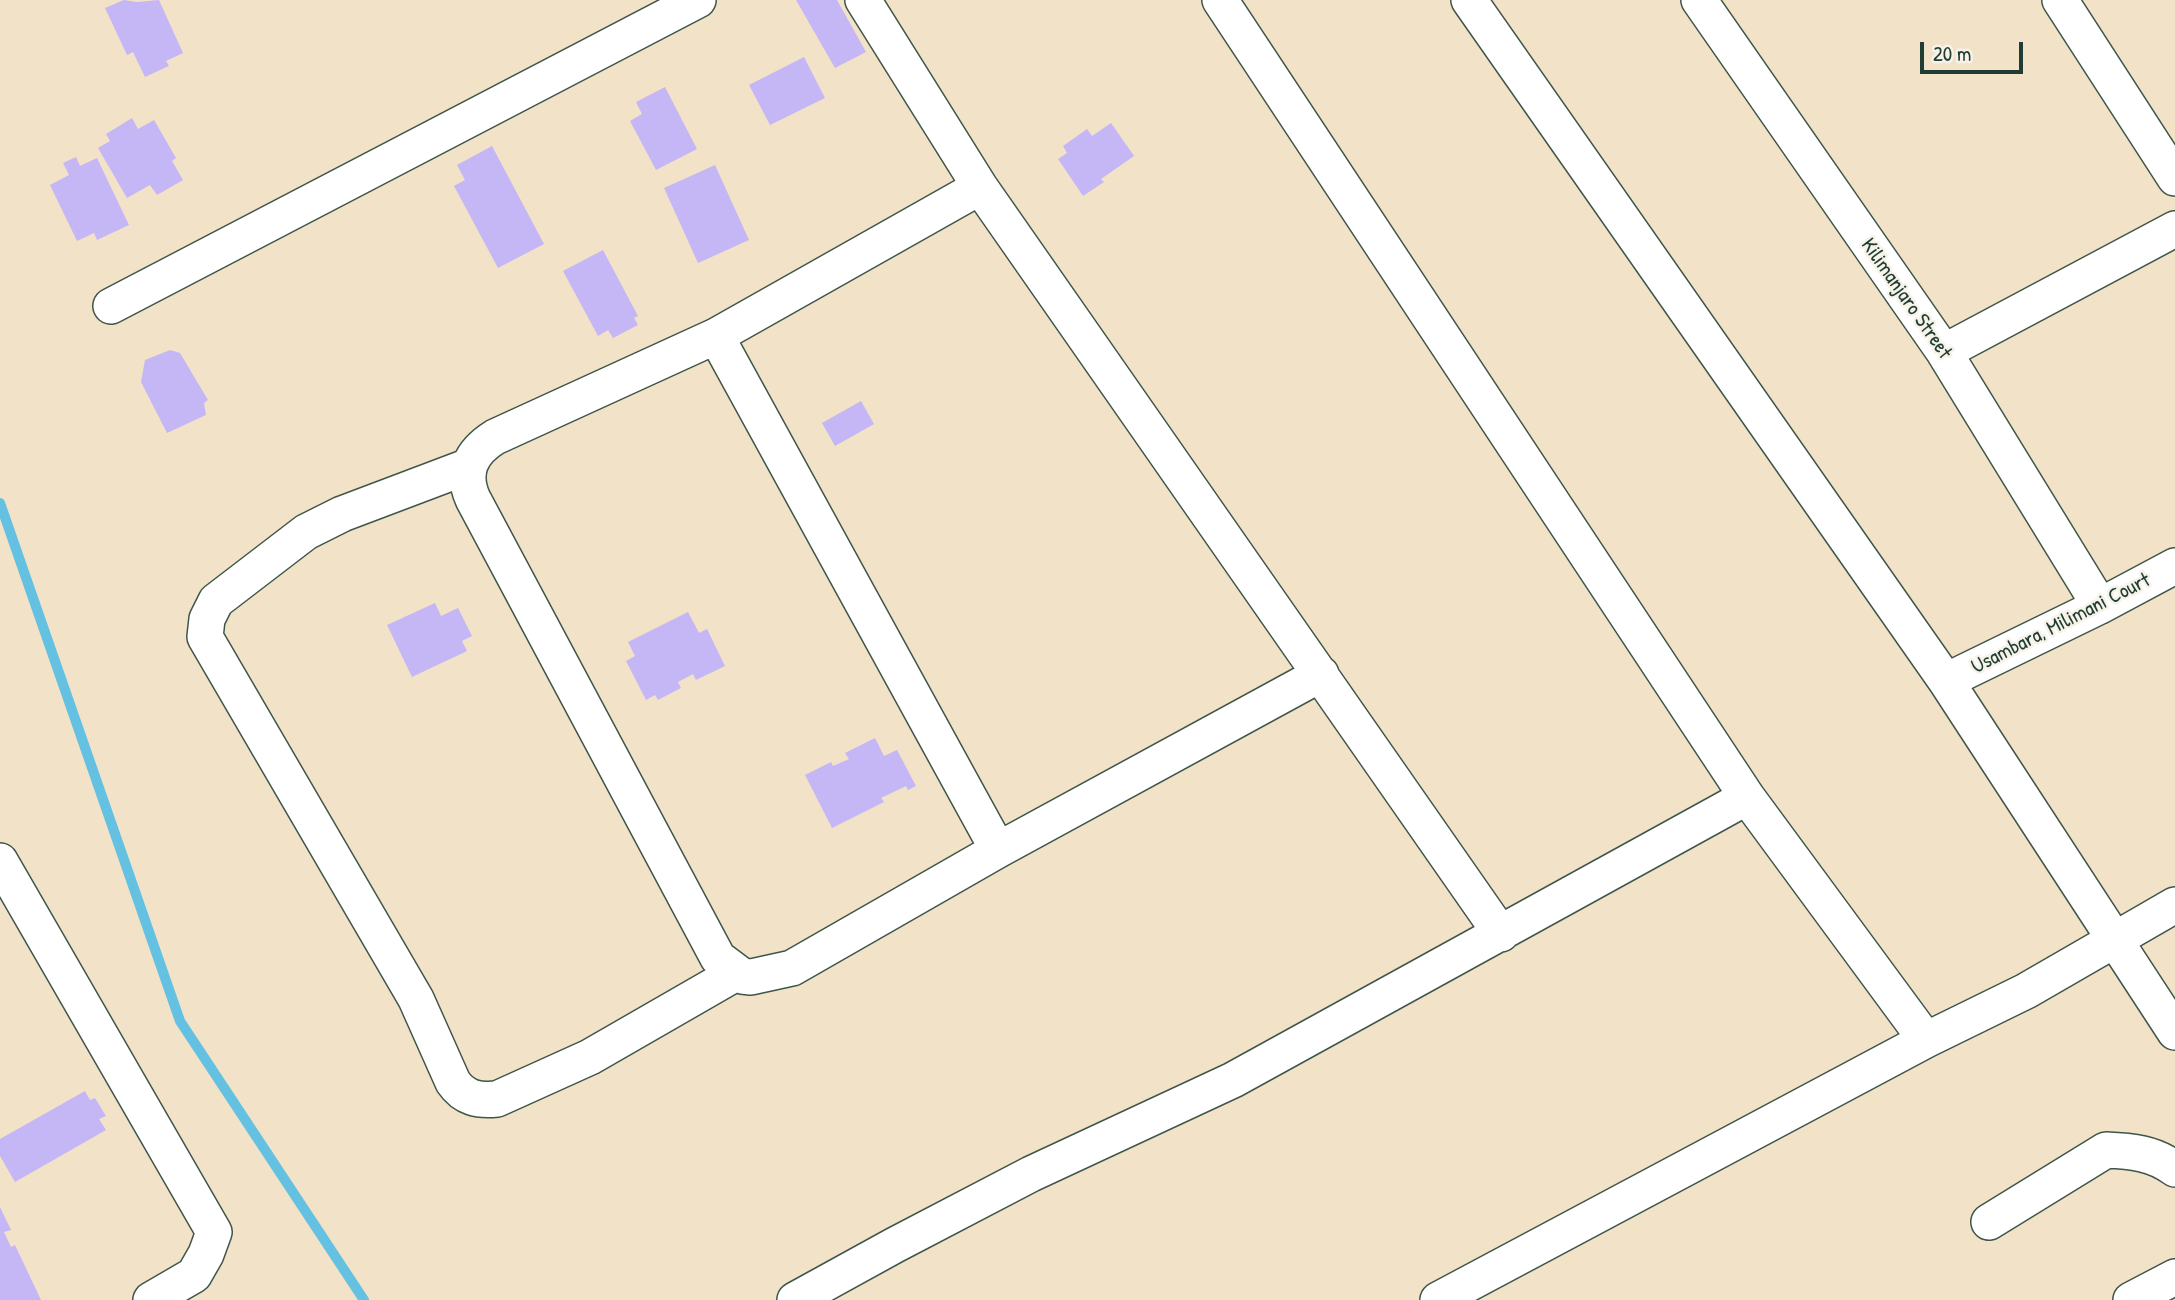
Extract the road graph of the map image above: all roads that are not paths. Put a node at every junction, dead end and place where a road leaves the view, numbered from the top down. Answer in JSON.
{"nodes":[{"id":1,"x":698,"y":0,"type":"edge"},
{"id":2,"x":863,"y":0,"type":"edge"},
{"id":3,"x":1220,"y":0,"type":"edge"},
{"id":4,"x":1469,"y":0,"type":"edge"},
{"id":5,"x":1699,"y":0,"type":"edge"},
{"id":6,"x":2060,"y":0,"type":"edge"},
{"id":7,"x":2175,"y":178,"type":"edge"},
{"id":8,"x":980,"y":187,"type":"junction"},
{"id":9,"x":2175,"y":229,"type":"edge"},
{"id":10,"x":111,"y":306,"type":"dead end"},
{"id":11,"x":716,"y":336,"type":"junction"},
{"id":12,"x":1944,"y":352,"type":"junction"},
{"id":13,"x":469,"y":466,"type":"junction"},
{"id":14,"x":2175,"y":566,"type":"edge"},
{"id":15,"x":2100,"y":606,"type":"junction"},
{"id":16,"x":1321,"y":674,"type":"junction"},
{"id":17,"x":1946,"y":681,"type":"junction"},
{"id":18,"x":1747,"y":797,"type":"junction"},
{"id":19,"x":998,"y":850,"type":"junction"},
{"id":20,"x":0,"y":861,"type":"edge"},
{"id":21,"x":2175,"y":905,"type":"edge"},
{"id":22,"x":1501,"y":934,"type":"junction"},
{"id":23,"x":2114,"y":939,"type":"junction"},
{"id":24,"x":736,"y":973,"type":"junction"},
{"id":25,"x":2175,"y":1032,"type":"edge"},
{"id":26,"x":1926,"y":1040,"type":"junction"},
{"id":27,"x":2175,"y":1169,"type":"edge"},
{"id":28,"x":1989,"y":1222,"type":"dead end"},
{"id":29,"x":2175,"y":1277,"type":"edge"},
{"id":30,"x":151,"y":1300,"type":"edge"},
{"id":31,"x":796,"y":1300,"type":"edge"},
{"id":32,"x":1438,"y":1300,"type":"edge"},
{"id":33,"x":2131,"y":1300,"type":"edge"}],
"edges":[{"from":1,"to":10,"type":"street"},
{"from":2,"to":8,"type":"street"},
{"from":3,"to":18,"type":"street"},
{"from":4,"to":17,"type":"street"},
{"from":5,"to":12,"type":"street","name":"Kilimanjaro Street"},
{"from":6,"to":7,"type":"street"},
{"from":8,"to":11,"type":"street"},
{"from":8,"to":16,"type":"street"},
{"from":9,"to":12,"type":"street"},
{"from":11,"to":13,"type":"street"},
{"from":11,"to":19,"type":"street"},
{"from":12,"to":15,"type":"street","name":"Kilimanjaro Street"},
{"from":13,"to":24,"type":"street"},
{"from":13,"to":24,"type":"street"},
{"from":14,"to":15,"type":"street","name":"Usambara, Milimani Court"},
{"from":15,"to":17,"type":"street","name":"Usambara, Milimani Court"},
{"from":16,"to":19,"type":"street"},
{"from":16,"to":22,"type":"street"},
{"from":17,"to":23,"type":"street"},
{"from":18,"to":22,"type":"street"},
{"from":18,"to":26,"type":"street"},
{"from":19,"to":24,"type":"street"},
{"from":20,"to":30,"type":"street"},
{"from":21,"to":23,"type":"street"},
{"from":22,"to":31,"type":"street"},
{"from":23,"to":25,"type":"street"},
{"from":23,"to":26,"type":"street"},
{"from":26,"to":32,"type":"street"},
{"from":27,"to":28,"type":"street"},
{"from":29,"to":33,"type":"street"}]}
